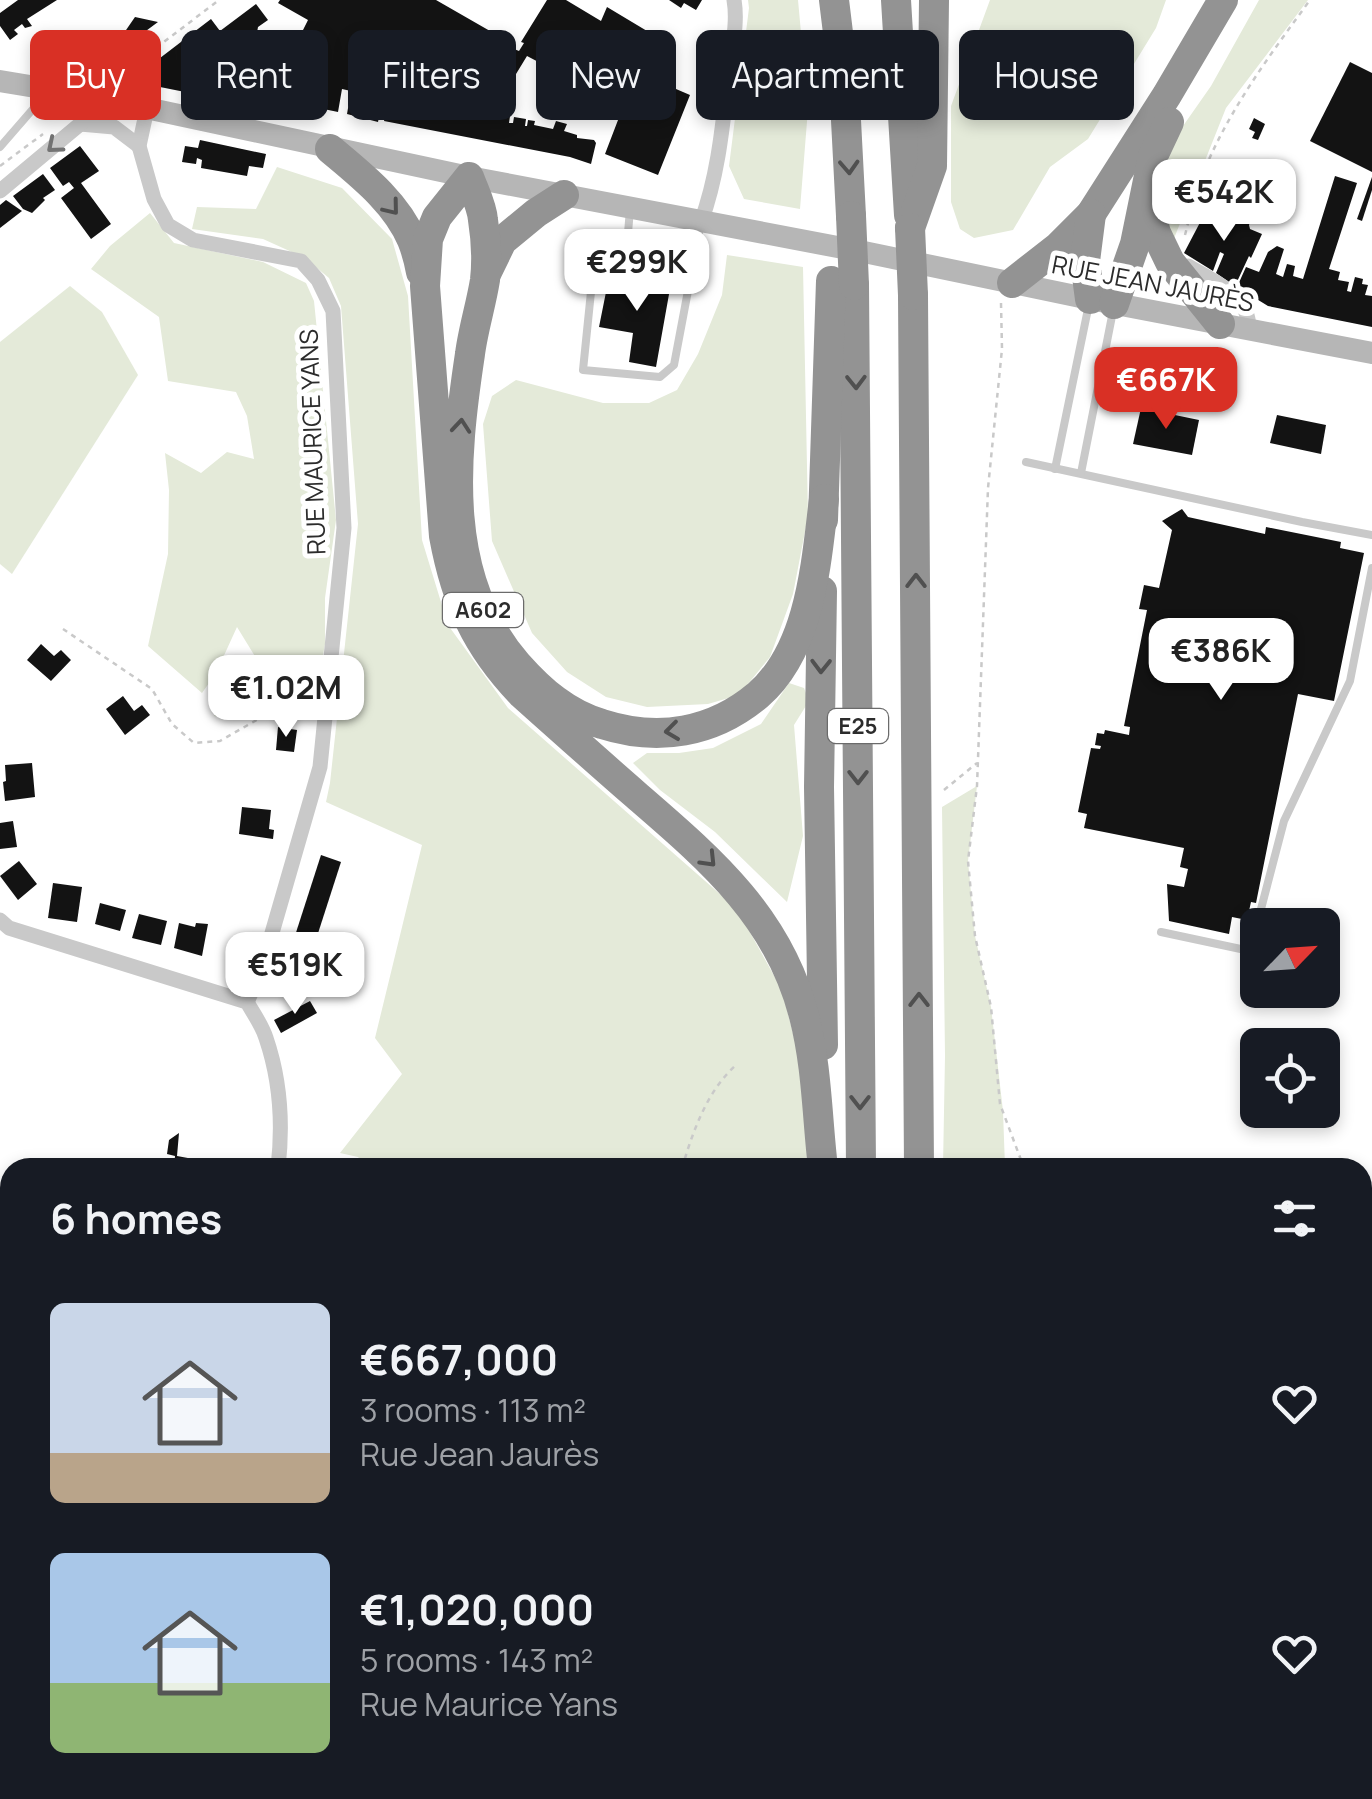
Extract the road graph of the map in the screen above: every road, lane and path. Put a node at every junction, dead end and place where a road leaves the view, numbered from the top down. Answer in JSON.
{"nodes":[{"id":1,"x":734,"y":0,"type":"edge"},
{"id":2,"x":834,"y":0,"type":"edge"},
{"id":3,"x":896,"y":0,"type":"edge"},
{"id":4,"x":934,"y":0,"type":"edge"},
{"id":5,"x":1223,"y":0,"type":"edge"},
{"id":6,"x":1242,"y":0,"type":"edge"},
{"id":7,"x":1310,"y":0,"type":"edge"},
{"id":8,"x":0,"y":81,"type":"edge"},
{"id":9,"x":30,"y":86,"type":"edge"},
{"id":10,"x":161,"y":112,"type":"edge"},
{"id":11,"x":30,"y":113,"type":"edge"},
{"id":12,"x":85,"y":120,"type":"edge"},
{"id":13,"x":145,"y":120,"type":"edge"},
{"id":14,"x":80,"y":124,"type":"junction"},
{"id":15,"x":18,"y":128,"type":"junction"},
{"id":16,"x":0,"y":129,"type":"edge"},
{"id":17,"x":139,"y":146,"type":"junction"},
{"id":18,"x":0,"y":147,"type":"edge"},
{"id":19,"x":330,"y":149,"type":"junction"},
{"id":20,"x":469,"y":177,"type":"junction"},
{"id":21,"x":0,"y":191,"type":"edge"},
{"id":22,"x":1146,"y":191,"type":"junction"},
{"id":23,"x":564,"y":195,"type":"junction"},
{"id":24,"x":630,"y":208,"type":"junction"},
{"id":25,"x":1091,"y":214,"type":"junction"},
{"id":26,"x":701,"y":222,"type":"junction"},
{"id":27,"x":910,"y":228,"type":"junction"},
{"id":28,"x":1184,"y":239,"type":"dead end"},
{"id":29,"x":1188,"y":266,"type":"dead end"},
{"id":30,"x":485,"y":277,"type":"junction"},
{"id":31,"x":1008,"y":282,"type":"junction"},
{"id":32,"x":843,"y":283,"type":"junction"},
{"id":33,"x":425,"y":286,"type":"junction"},
{"id":34,"x":1102,"y":302,"type":"junction"},
{"id":35,"x":1234,"y":327,"type":"junction"},
{"id":36,"x":1372,"y":354,"type":"edge"},
{"id":37,"x":1026,"y":462,"type":"dead end"},
{"id":38,"x":1055,"y":469,"type":"junction"},
{"id":39,"x":1081,"y":473,"type":"junction"},
{"id":40,"x":824,"y":499,"type":"junction"},
{"id":41,"x":1372,"y":534,"type":"edge"},
{"id":42,"x":1372,"y":568,"type":"edge"},
{"id":43,"x":64,"y":629,"type":"dead end"},
{"id":44,"x":326,"y":703,"type":"junction"},
{"id":45,"x":977,"y":763,"type":"junction"},
{"id":46,"x":944,"y":790,"type":"dead end"},
{"id":47,"x":3,"y":928,"type":"edge"},
{"id":48,"x":1161,"y":932,"type":"dead end"},
{"id":49,"x":247,"y":1002,"type":"junction"},
{"id":50,"x":736,"y":1065,"type":"dead end"},
{"id":51,"x":279,"y":1158,"type":"edge"},
{"id":52,"x":685,"y":1158,"type":"edge"},
{"id":53,"x":823,"y":1158,"type":"edge"},
{"id":54,"x":824,"y":1158,"type":"edge"},
{"id":55,"x":861,"y":1158,"type":"edge"},
{"id":56,"x":919,"y":1158,"type":"edge"},
{"id":57,"x":1020,"y":1158,"type":"edge"}],
"edges":[{"from":1,"to":26,"type":"street"},
{"from":2,"to":32,"type":"highway","number":"E25","one_way":true,"bridge":true},
{"from":3,"to":27,"type":"highway","number":"E25"},
{"from":4,"to":27,"type":"highway"},
{"from":5,"to":25,"type":"highway"},
{"from":6,"to":22,"type":"highway"},
{"from":7,"to":28,"type":"path"},
{"from":8,"to":9,"type":"main road"},
{"from":10,"to":19,"type":"main road","name":"RUE JEAN JAURÈS"},
{"from":11,"to":15,"type":"lane"},
{"from":12,"to":14,"type":"street"},
{"from":13,"to":17,"type":"street","name":"RUE MAURICE YANS"},
{"from":14,"to":17,"type":"street"},
{"from":14,"to":21,"type":"street","one_way":true},
{"from":15,"to":16,"type":"lane"},
{"from":15,"to":18,"type":"lane"},
{"from":17,"to":44,"type":"street","name":"RUE MAURICE YANS"},
{"from":19,"to":20,"type":"main road","name":"RUE JEAN JAURÈS"},
{"from":19,"to":33,"type":"highway","number":"A602","one_way":true},
{"from":20,"to":23,"type":"main road","name":"RUE JEAN JAURÈS"},
{"from":20,"to":30,"type":"highway","number":"A602"},
{"from":20,"to":33,"type":"highway","number":"A602"},
{"from":22,"to":34,"type":"highway"},
{"from":22,"to":35,"type":"highway"},
{"from":23,"to":24,"type":"main road","name":"RUE JEAN JAURÈS"},
{"from":23,"to":30,"type":"highway","number":"A602"},
{"from":24,"to":26,"type":"main road","name":"RUE JEAN JAURÈS"},
{"from":24,"to":26,"type":"lane"},
{"from":25,"to":31,"type":"highway"},
{"from":25,"to":34,"type":"highway"},
{"from":26,"to":31,"type":"main road","name":"RUE JEAN JAURÈS"},
{"from":56,"to":27,"type":"highway","number":"E25","one_way":true,"bridge":true},
{"from":29,"to":35,"type":"street"},
{"from":40,"to":30,"type":"highway","number":"A602","one_way":true},
{"from":31,"to":34,"type":"main road","name":"RUE JEAN JAURÈS"},
{"from":31,"to":45,"type":"path"},
{"from":32,"to":40,"type":"highway","number":"A602"},
{"from":32,"to":55,"type":"highway","number":"E25","one_way":true},
{"from":33,"to":53,"type":"highway","number":"A602","one_way":true},
{"from":34,"to":35,"type":"main road","name":"RUE JEAN JAURÈS"},
{"from":34,"to":38,"type":"lane"},
{"from":34,"to":39,"type":"lane"},
{"from":35,"to":36,"type":"main road","name":"RUE JEAN JAURÈS"},
{"from":37,"to":38,"type":"lane"},
{"from":38,"to":39,"type":"lane"},
{"from":39,"to":41,"type":"lane"},
{"from":40,"to":54,"type":"highway","one_way":true},
{"from":42,"to":48,"type":"lane"},
{"from":43,"to":44,"type":"path"},
{"from":44,"to":49,"type":"street","name":"RUE MAURICE YANS"},
{"from":45,"to":46,"type":"path"},
{"from":45,"to":57,"type":"path"},
{"from":47,"to":49,"type":"street"},
{"from":49,"to":51,"type":"street"},
{"from":50,"to":52,"type":"path"}]}
